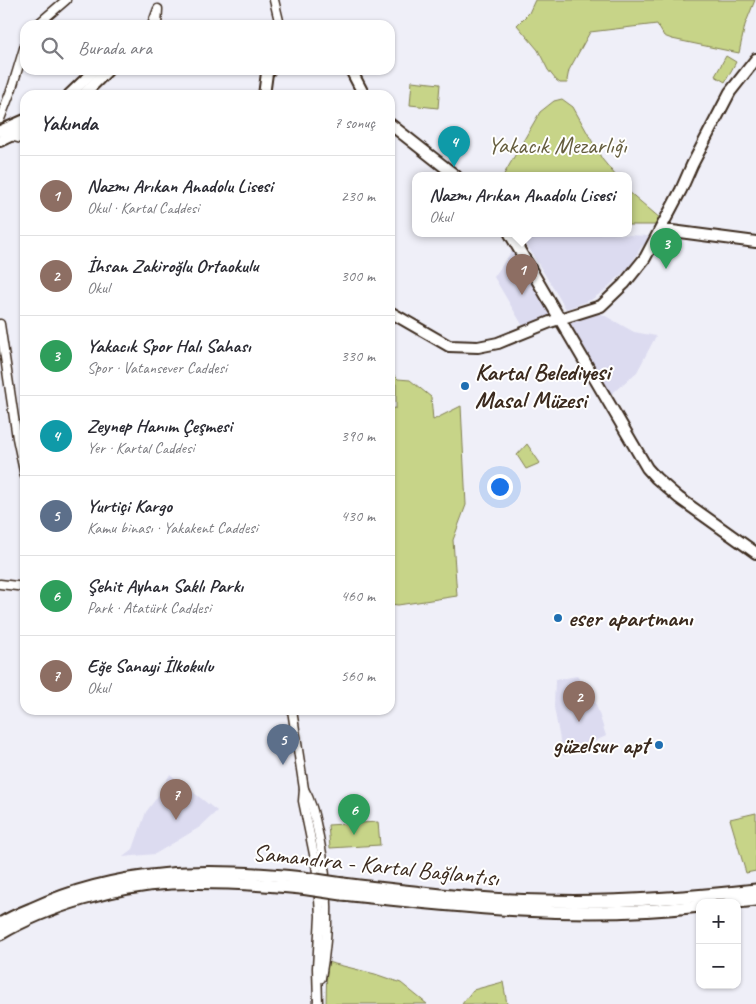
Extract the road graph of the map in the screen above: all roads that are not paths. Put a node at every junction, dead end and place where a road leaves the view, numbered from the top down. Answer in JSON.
{"nodes":[{"id":1,"x":66,"y":0,"type":"edge"},
{"id":2,"x":157,"y":0,"type":"edge"},
{"id":3,"x":275,"y":2,"type":"edge"},
{"id":4,"x":158,"y":9,"type":"junction"},
{"id":5,"x":43,"y":20,"type":"edge"},
{"id":6,"x":154,"y":20,"type":"edge"},
{"id":7,"x":157,"y":20,"type":"edge"},
{"id":8,"x":279,"y":20,"type":"edge"},
{"id":9,"x":756,"y":59,"type":"edge"},
{"id":10,"x":20,"y":62,"type":"edge"},
{"id":11,"x":90,"y":75,"type":"edge"},
{"id":12,"x":103,"y":75,"type":"edge"},
{"id":13,"x":267,"y":75,"type":"edge"},
{"id":14,"x":354,"y":75,"type":"edge"},
{"id":15,"x":74,"y":90,"type":"edge"},
{"id":16,"x":88,"y":90,"type":"edge"},
{"id":17,"x":265,"y":90,"type":"edge"},
{"id":18,"x":362,"y":90,"type":"edge"},
{"id":19,"x":0,"y":119,"type":"edge"},
{"id":20,"x":20,"y":124,"type":"edge"},
{"id":21,"x":395,"y":128,"type":"edge"},
{"id":22,"x":20,"y":131,"type":"edge"},
{"id":23,"x":2,"y":138,"type":"edge"},
{"id":24,"x":20,"y":140,"type":"edge"},
{"id":25,"x":451,"y":172,"type":"edge"},
{"id":26,"x":660,"y":231,"type":"junction"},
{"id":27,"x":512,"y":237,"type":"edge"},
{"id":28,"x":756,"y":242,"type":"edge"},
{"id":29,"x":395,"y":315,"type":"edge"},
{"id":30,"x":559,"y":320,"type":"junction"},
{"id":31,"x":0,"y":324,"type":"edge"},
{"id":32,"x":20,"y":455,"type":"edge"},
{"id":33,"x":756,"y":553,"type":"edge"},
{"id":34,"x":0,"y":584,"type":"edge"},
{"id":35,"x":20,"y":586,"type":"edge"},
{"id":36,"x":293,"y":715,"type":"edge"},
{"id":37,"x":302,"y":883,"type":"junction"},
{"id":38,"x":343,"y":889,"type":"junction"},
{"id":39,"x":756,"y":889,"type":"edge"},
{"id":40,"x":756,"y":900,"type":"edge"},
{"id":41,"x":741,"y":902,"type":"edge"},
{"id":42,"x":756,"y":904,"type":"edge"},
{"id":43,"x":696,"y":906,"type":"edge"},
{"id":44,"x":741,"y":906,"type":"edge"},
{"id":45,"x":0,"y":924,"type":"edge"},
{"id":46,"x":0,"y":934,"type":"edge"},
{"id":47,"x":318,"y":1004,"type":"edge"}],
"edges":[{"from":1,"to":5,"type":"street"},
{"from":2,"to":4,"type":"street"},
{"from":3,"to":8,"type":"street"},
{"from":4,"to":6,"type":"street"},
{"from":4,"to":7,"type":"street"},
{"from":9,"to":26,"type":"main road"},
{"from":10,"to":19,"type":"street"},
{"from":11,"to":15,"type":"main road"},
{"from":12,"to":16,"type":"main road"},
{"from":13,"to":17,"type":"main road"},
{"from":14,"to":18,"type":"main road"},
{"from":20,"to":23,"type":"main road"},
{"from":21,"to":25,"type":"main road"},
{"from":22,"to":23,"type":"main road"},
{"from":23,"to":24,"type":"street"},
{"from":26,"to":28,"type":"main road"},
{"from":26,"to":30,"type":"main road"},
{"from":27,"to":30,"type":"main road"},
{"from":29,"to":30,"type":"main road"},
{"from":30,"to":33,"type":"main road"},
{"from":31,"to":32,"type":"street"},
{"from":34,"to":35,"type":"street"},
{"from":36,"to":47,"type":"street"},
{"from":37,"to":38,"type":"highway","name":"Samandıra - Kartal Bağlantısı","bridge":true},
{"from":37,"to":45,"type":"highway","name":"Samandıra - Kartal Bağlantısı"},
{"from":37,"to":46,"type":"highway","name":"Samandıra - Kartal Bağlantısı"},
{"from":38,"to":39,"type":"highway","name":"Samandıra - Kartal Bağlantısı"},
{"from":38,"to":43,"type":"highway","name":"Samandıra - Kartal Bağlantısı"},
{"from":40,"to":41,"type":"highway"},
{"from":42,"to":44,"type":"highway"}]}
